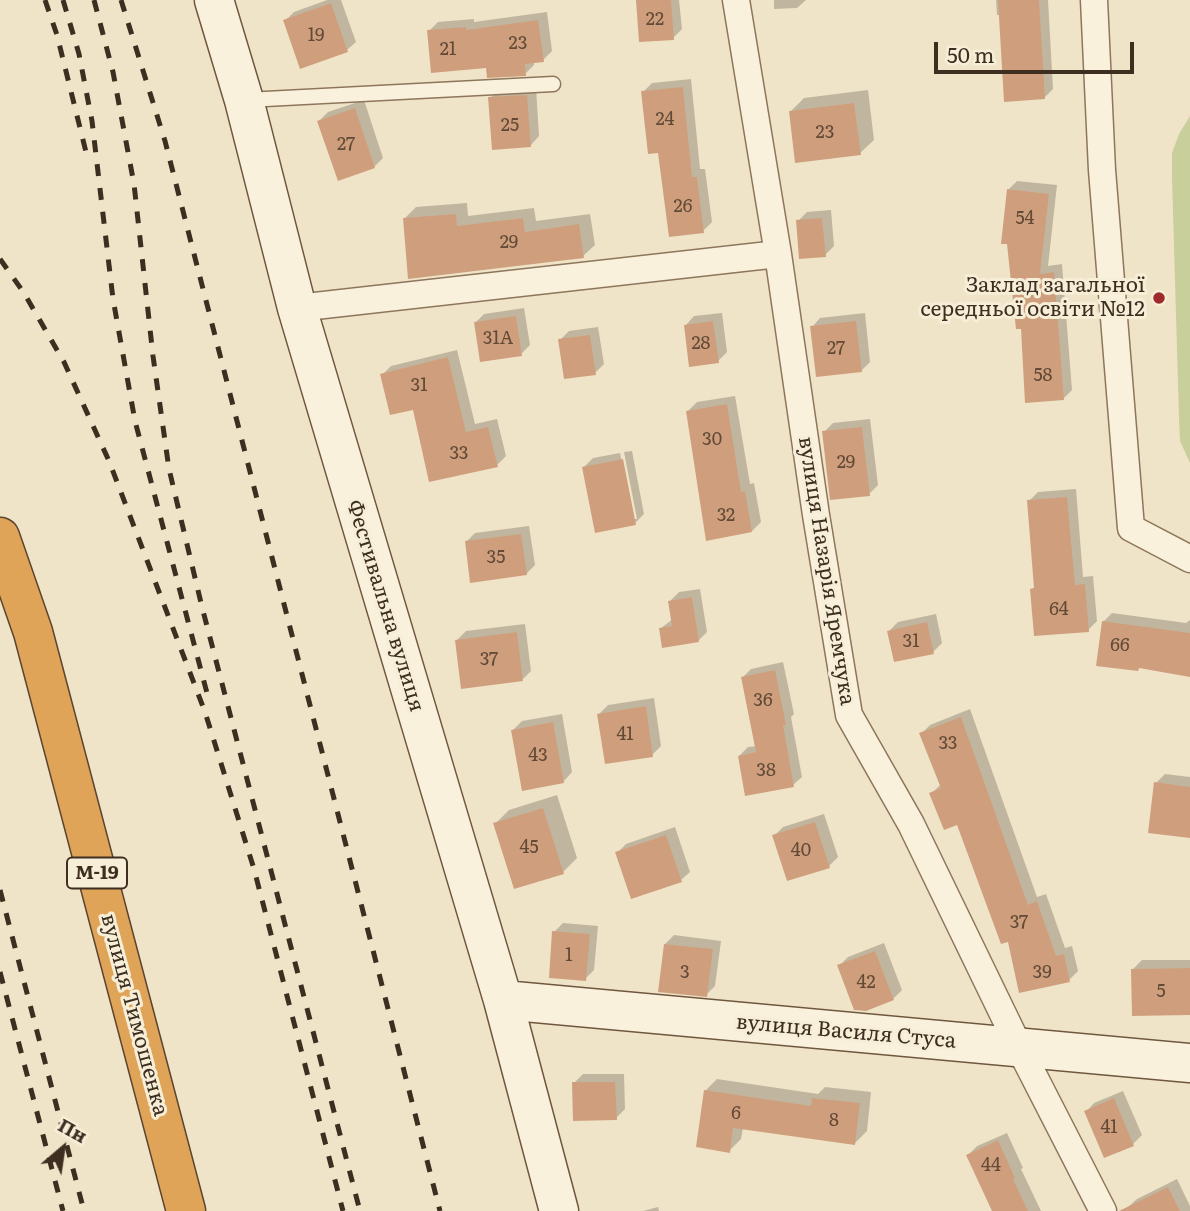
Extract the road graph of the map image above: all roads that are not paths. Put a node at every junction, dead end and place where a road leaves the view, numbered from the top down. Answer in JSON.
{"nodes":[{"id":1,"x":214,"y":0,"type":"edge"},
{"id":2,"x":736,"y":0,"type":"edge"},
{"id":3,"x":1094,"y":0,"type":"edge"},
{"id":4,"x":553,"y":83,"type":"dead end"},
{"id":5,"x":244,"y":100,"type":"junction"},
{"id":6,"x":778,"y":254,"type":"junction"},
{"id":7,"x":297,"y":308,"type":"junction"},
{"id":8,"x":0,"y":537,"type":"edge"},
{"id":9,"x":1190,"y":559,"type":"edge"},
{"id":10,"x":503,"y":1000,"type":"junction"},
{"id":11,"x":1019,"y":1047,"type":"junction"},
{"id":12,"x":1190,"y":1063,"type":"edge"},
{"id":13,"x":186,"y":1211,"type":"edge"},
{"id":14,"x":559,"y":1211,"type":"edge"},
{"id":15,"x":1103,"y":1211,"type":"edge"}],
"edges":[{"from":1,"to":5,"type":"street","name":"Фестивальна вулиця"},
{"from":2,"to":6,"type":"street","name":"вулиця Назарія Яремчука"},
{"from":3,"to":9,"type":"street"},
{"from":4,"to":5,"type":"lane"},
{"from":5,"to":7,"type":"street","name":"Фестивальна вулиця"},
{"from":6,"to":7,"type":"street"},
{"from":6,"to":11,"type":"street","name":"вулиця Назарія Яремчука"},
{"from":7,"to":10,"type":"street","name":"Фестивальна вулиця"},
{"from":8,"to":13,"type":"highway","name":"вулиця Тимошенка","number":"М-19"},
{"from":10,"to":11,"type":"street","name":"вулиця Василя Стуса"},
{"from":10,"to":14,"type":"street","name":"Фестивальна вулиця"},
{"from":11,"to":12,"type":"street","name":"вулиця Василя Стуса"},
{"from":11,"to":15,"type":"street","name":"вулиця Назарія Яремчука"}]}
